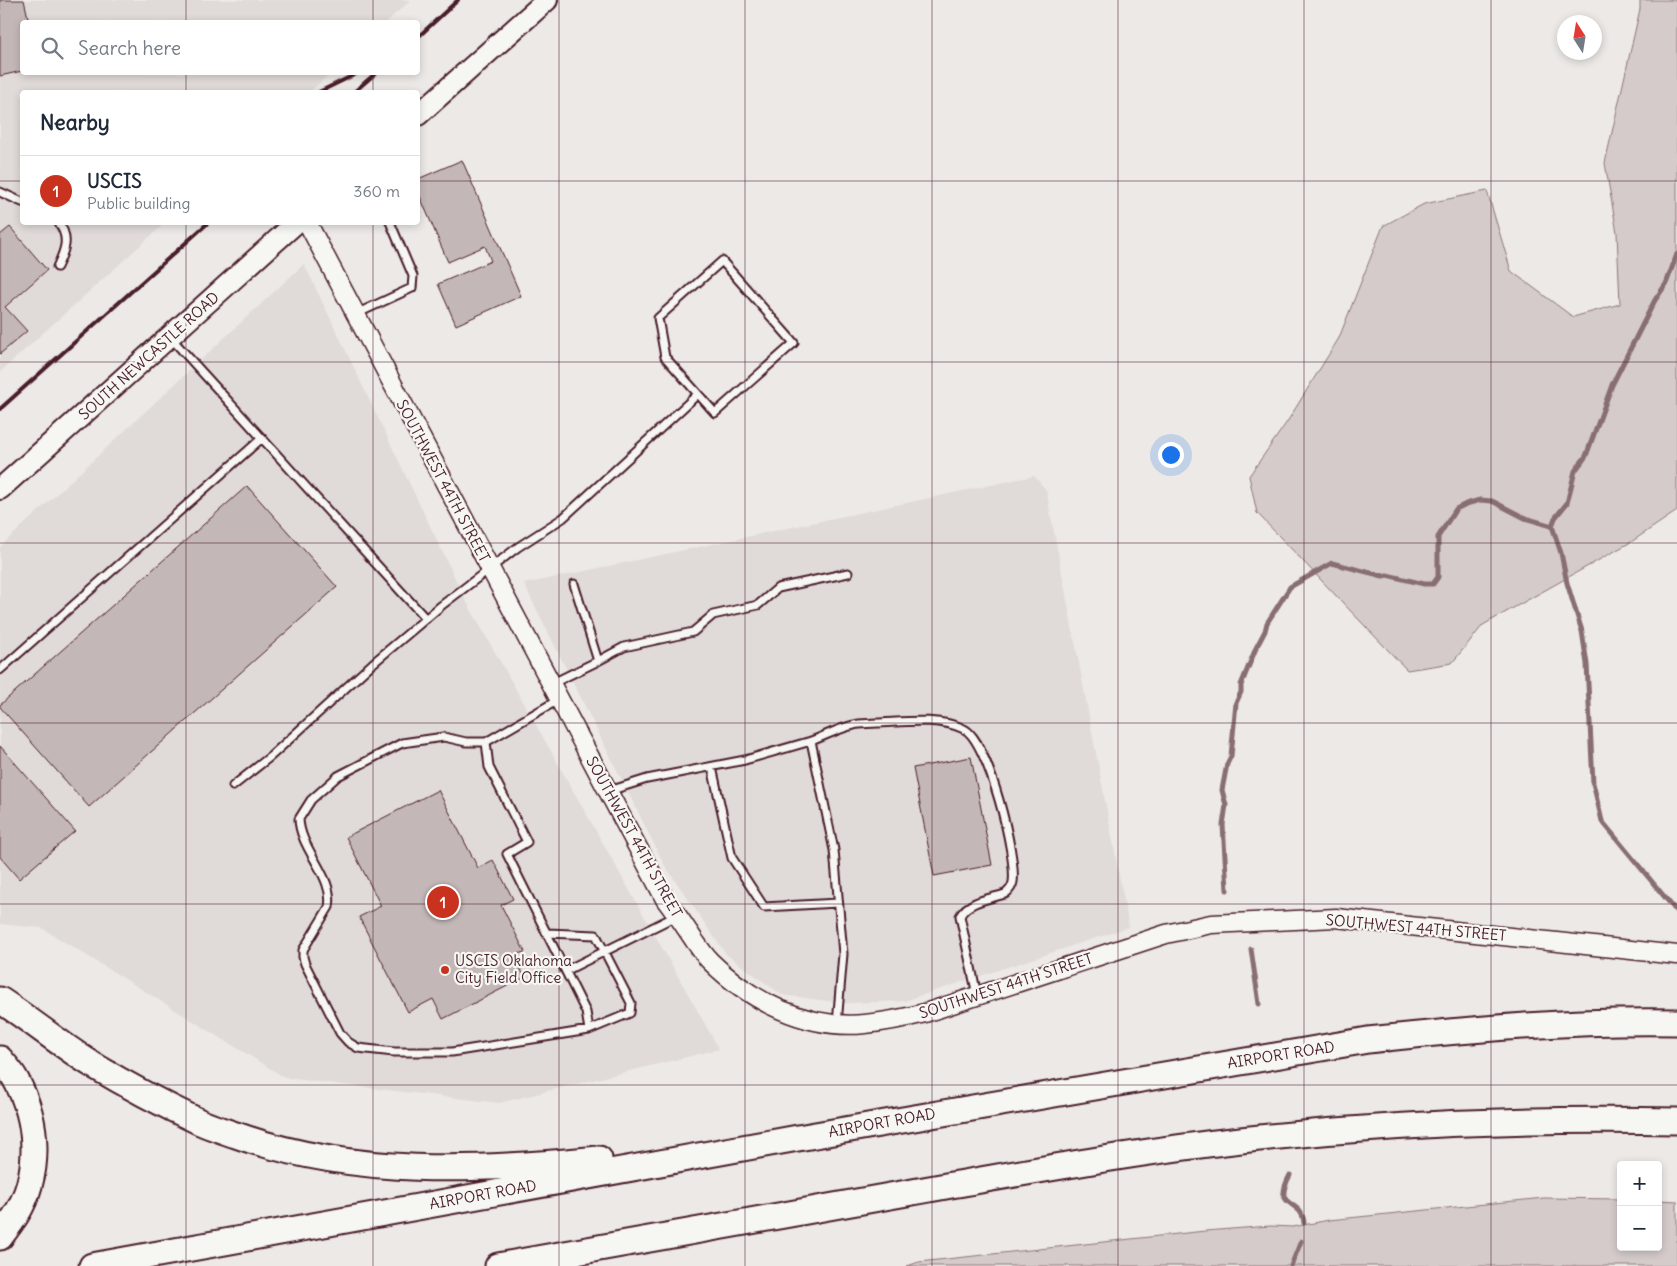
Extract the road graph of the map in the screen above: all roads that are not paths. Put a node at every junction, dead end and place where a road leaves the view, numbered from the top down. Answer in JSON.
{"nodes":[{"id":1,"x":547,"y":0,"type":"edge"},
{"id":2,"x":420,"y":113,"type":"edge"},
{"id":3,"x":0,"y":192,"type":"edge"},
{"id":4,"x":20,"y":201,"type":"edge"},
{"id":5,"x":60,"y":225,"type":"edge"},
{"id":6,"x":294,"y":225,"type":"edge"},
{"id":7,"x":309,"y":225,"type":"edge"},
{"id":8,"x":391,"y":225,"type":"edge"},
{"id":9,"x":57,"y":267,"type":"dead end"},
{"id":10,"x":355,"y":315,"type":"junction"},
{"id":11,"x":170,"y":337,"type":"junction"},
{"id":12,"x":698,"y":394,"type":"junction"},
{"id":13,"x":261,"y":438,"type":"junction"},
{"id":14,"x":0,"y":489,"type":"edge"},
{"id":15,"x":490,"y":569,"type":"junction"},
{"id":16,"x":848,"y":573,"type":"dead end"},
{"id":17,"x":574,"y":584,"type":"dead end"},
{"id":18,"x":426,"y":619,"type":"junction"},
{"id":19,"x":598,"y":661,"type":"junction"},
{"id":20,"x":0,"y":670,"type":"edge"},
{"id":21,"x":550,"y":684,"type":"junction"},
{"id":22,"x":559,"y":700,"type":"junction"},
{"id":23,"x":811,"y":741,"type":"junction"},
{"id":24,"x":486,"y":742,"type":"junction"},
{"id":25,"x":712,"y":766,"type":"junction"},
{"id":26,"x":233,"y":786,"type":"dead end"},
{"id":27,"x":608,"y":791,"type":"junction"},
{"id":28,"x":838,"y":903,"type":"junction"},
{"id":29,"x":677,"y":915,"type":"junction"},
{"id":30,"x":547,"y":933,"type":"junction"},
{"id":31,"x":604,"y":952,"type":"junction"},
{"id":32,"x":1677,"y":954,"type":"edge"},
{"id":33,"x":566,"y":970,"type":"junction"},
{"id":34,"x":977,"y":996,"type":"junction"},
{"id":35,"x":0,"y":1000,"type":"edge"},
{"id":36,"x":1677,"y":1022,"type":"edge"},
{"id":37,"x":837,"y":1025,"type":"junction"},
{"id":38,"x":589,"y":1030,"type":"junction"},
{"id":39,"x":0,"y":1058,"type":"edge"},
{"id":40,"x":1677,"y":1121,"type":"edge"},
{"id":41,"x":798,"y":1138,"type":"junction"},
{"id":42,"x":664,"y":1236,"type":"junction"},
{"id":43,"x":0,"y":1237,"type":"edge"},
{"id":44,"x":92,"y":1266,"type":"edge"},
{"id":45,"x":498,"y":1266,"type":"edge"},
{"id":46,"x":576,"y":1266,"type":"edge"}],
"edges":[{"from":1,"to":2,"type":"main road"},
{"from":3,"to":4,"type":"lane"},
{"from":5,"to":9,"type":"lane"},
{"from":6,"to":11,"type":"main road","name":"SOUTH NEWCASTLE ROAD"},
{"from":7,"to":10,"type":"street","name":"SOUTHWEST 44TH STREET"},
{"from":8,"to":10,"type":"lane"},
{"from":10,"to":15,"type":"street","name":"SOUTHWEST 44TH STREET"},
{"from":11,"to":13,"type":"lane"},
{"from":11,"to":14,"type":"main road","name":"SOUTH NEWCASTLE ROAD"},
{"from":12,"to":12,"type":"lane"},
{"from":12,"to":15,"type":"lane"},
{"from":13,"to":18,"type":"lane"},
{"from":13,"to":20,"type":"lane"},
{"from":15,"to":18,"type":"lane"},
{"from":15,"to":21,"type":"street","name":"SOUTHWEST 44TH STREET"},
{"from":16,"to":19,"type":"lane"},
{"from":17,"to":19,"type":"lane"},
{"from":18,"to":26,"type":"lane"},
{"from":19,"to":21,"type":"lane"},
{"from":21,"to":22,"type":"street","name":"SOUTHWEST 44TH STREET"},
{"from":22,"to":24,"type":"lane"},
{"from":22,"to":27,"type":"street","name":"SOUTHWEST 44TH STREET"},
{"from":23,"to":25,"type":"lane"},
{"from":23,"to":28,"type":"lane"},
{"from":23,"to":34,"type":"lane"},
{"from":24,"to":30,"type":"lane"},
{"from":24,"to":38,"type":"lane"},
{"from":25,"to":27,"type":"lane"},
{"from":25,"to":28,"type":"lane"},
{"from":27,"to":29,"type":"street","name":"SOUTHWEST 44TH STREET"},
{"from":28,"to":37,"type":"lane"},
{"from":29,"to":31,"type":"lane"},
{"from":29,"to":37,"type":"street","name":"SOUTHWEST 44TH STREET"},
{"from":30,"to":31,"type":"lane"},
{"from":30,"to":33,"type":"lane"},
{"from":31,"to":33,"type":"lane"},
{"from":31,"to":38,"type":"lane"},
{"from":32,"to":34,"type":"street","name":"SOUTHWEST 44TH STREET"},
{"from":33,"to":38,"type":"lane"},
{"from":34,"to":37,"type":"street","name":"SOUTHWEST 44TH STREET"},
{"from":35,"to":41,"type":"highway"},
{"from":36,"to":41,"type":"highway","name":"AIRPORT ROAD"},
{"from":39,"to":43,"type":"highway"},
{"from":40,"to":42,"type":"highway"},
{"from":41,"to":44,"type":"highway","name":"AIRPORT ROAD"},
{"from":42,"to":45,"type":"highway"},
{"from":42,"to":46,"type":"highway"}]}
